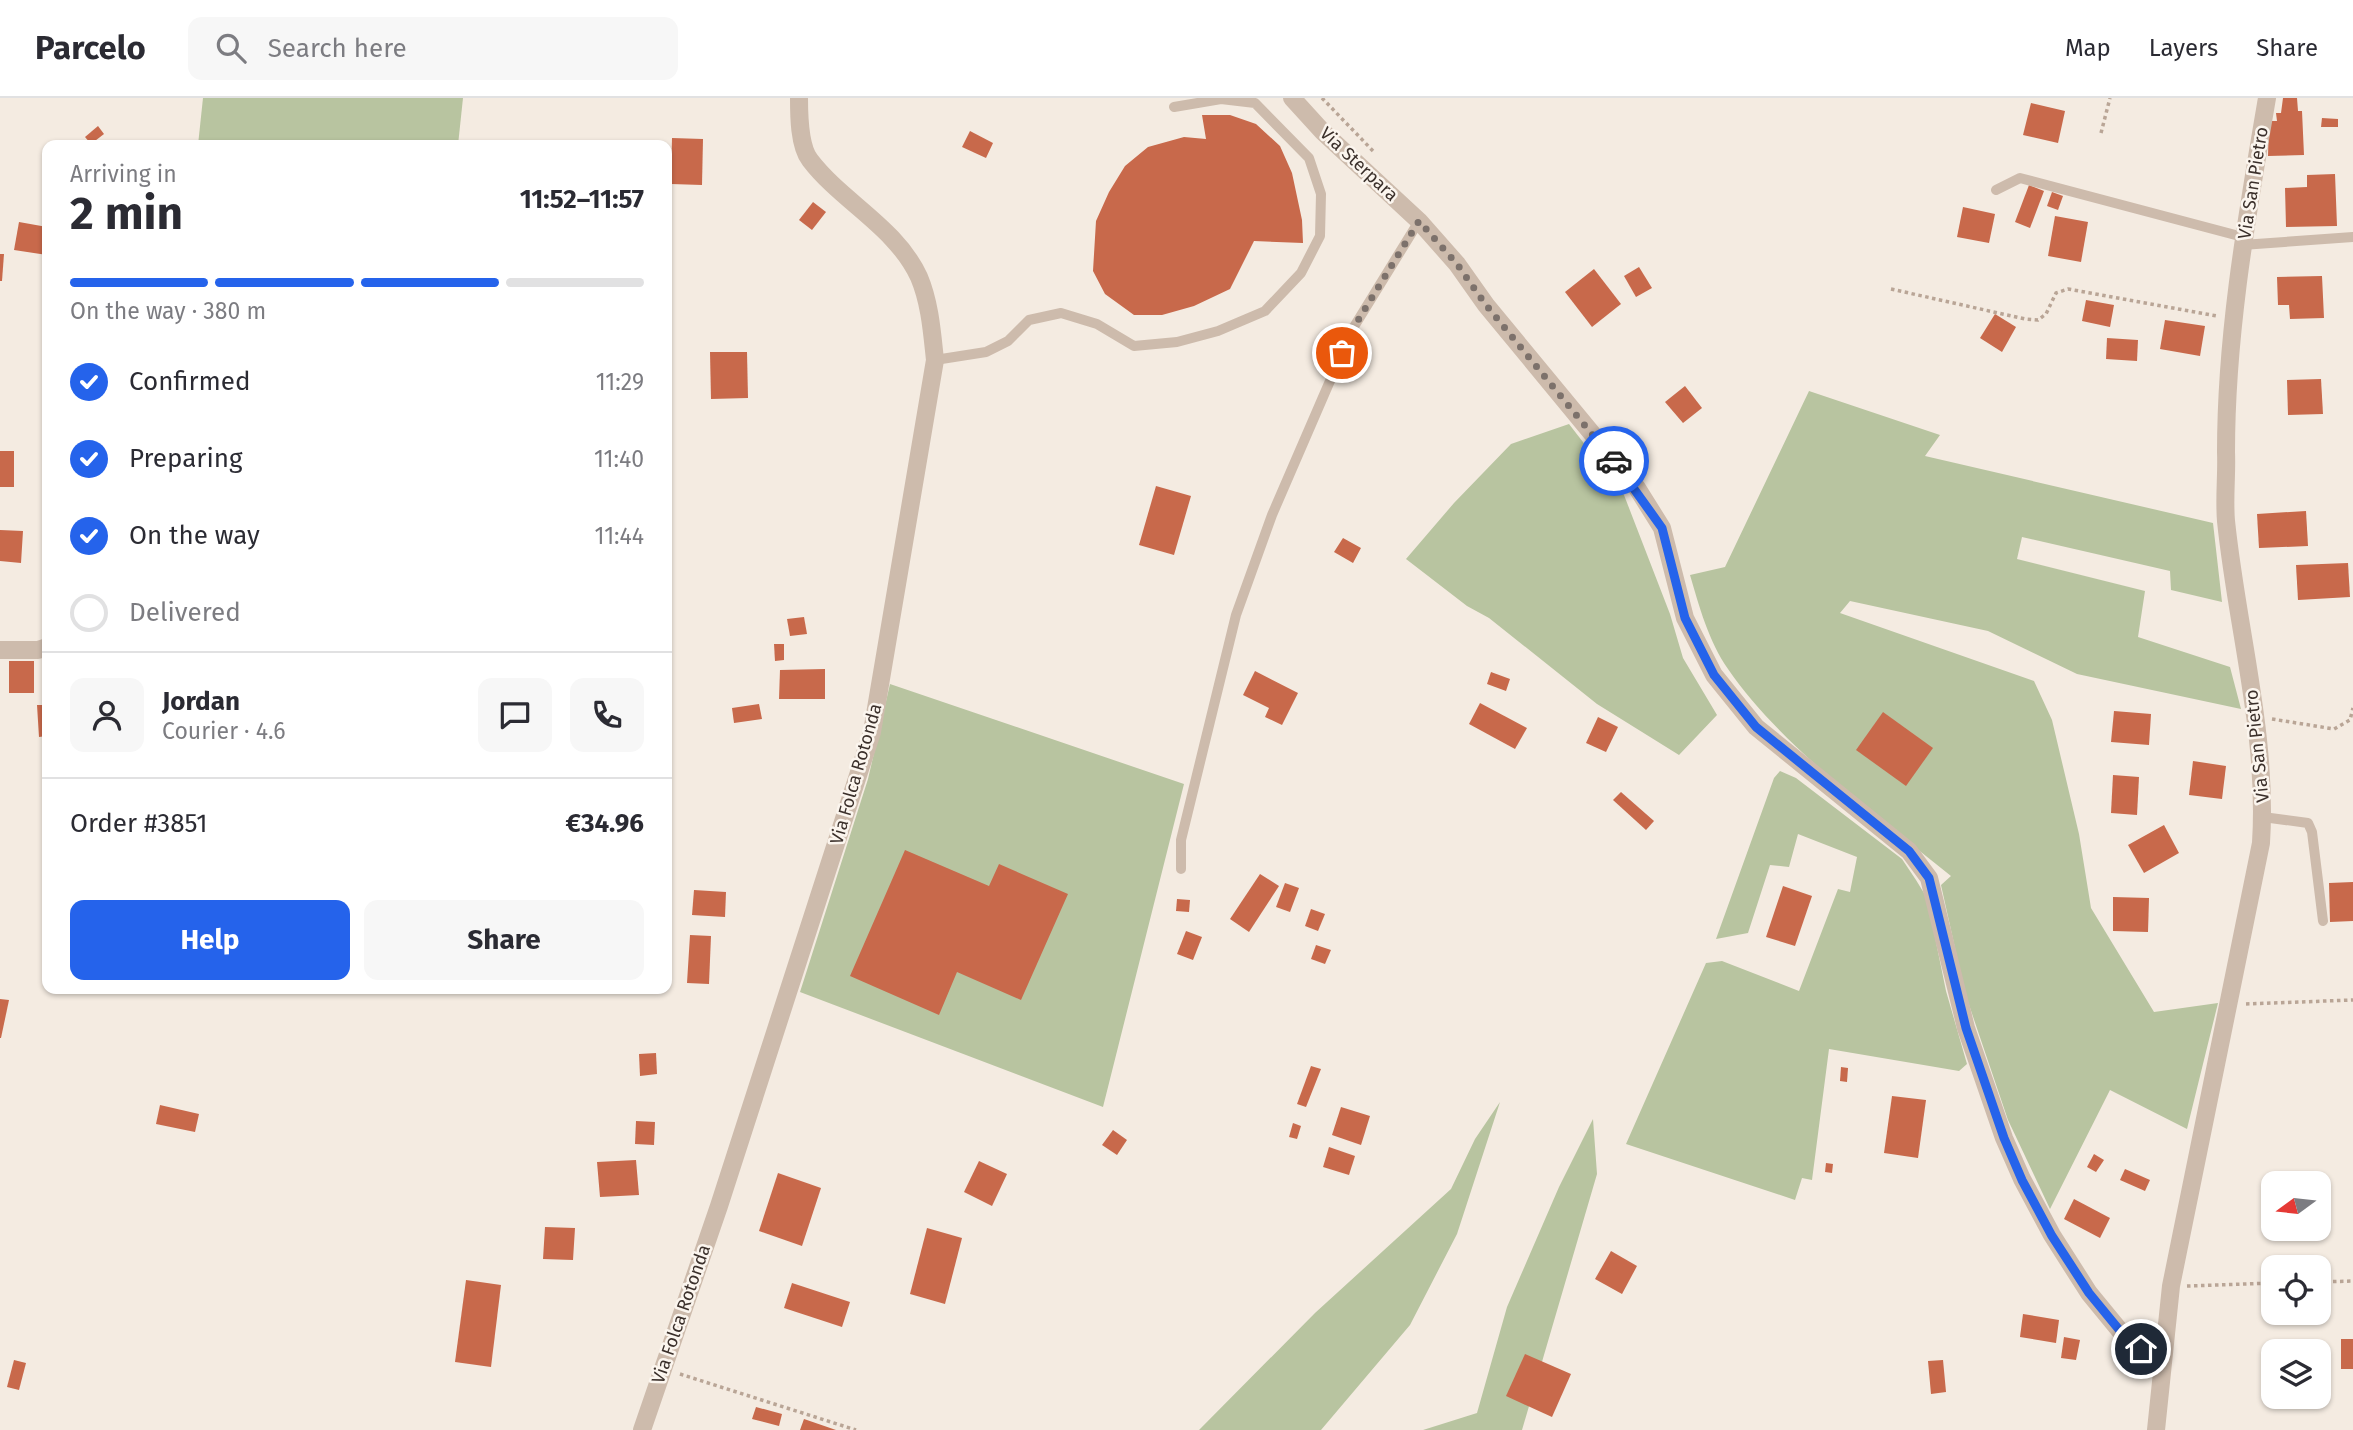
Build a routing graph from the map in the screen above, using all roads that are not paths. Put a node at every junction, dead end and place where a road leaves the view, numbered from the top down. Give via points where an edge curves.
1 (799, 98) edge
2 (1292, 98) edge
3 (2267, 98) edge
4 (1174, 107) dead end
5 (1996, 190) dead end
6 (1419, 221) junction
7 (2353, 237) edge
8 (2243, 241) junction
9 (935, 360) junction
10 (42, 649) edge
11 (0, 650) edge
12 (2263, 817) junction
13 (1181, 869) dead end
14 (2323, 921) dead end
15 (2160, 1366) junction
16 (642, 1430) edge
17 (2156, 1430) edge

1 - 9 street, Via Folca Rotonda via 808,159 888,233 918,275 930,311
2 - 6 street, Via Sterpara
3 - 8 street, Via San Pietro
4 - 9 lane via 1221,99 1255,103 1309,159 1321,194 1320,236 1301,273 1265,311 1177,342 1134,346 1097,324 1061,313 1029,320 1009,341 986,352
5 - 8 lane via 2020,178
6 - 13 lane via 1352,330 1267,528 1236,615 1181,839
6 - 15 street, Via Sterpara via 1637,488 1662,528 1685,618 1714,675 1756,727 1909,851 1929,878 1966,1028 2022,1180 2089,1293 2121,1332
7 - 8 lane
8 - 12 street, Via San Pietro via 2226,396 2225,519 2261,755
9 - 16 street, Via Folca Rotonda via 872,732
10 - 11 street
12 - 14 lane via 2308,823
12 - 15 street, Via San Pietro via 2171,1286
15 - 17 street, Via San Pietro

